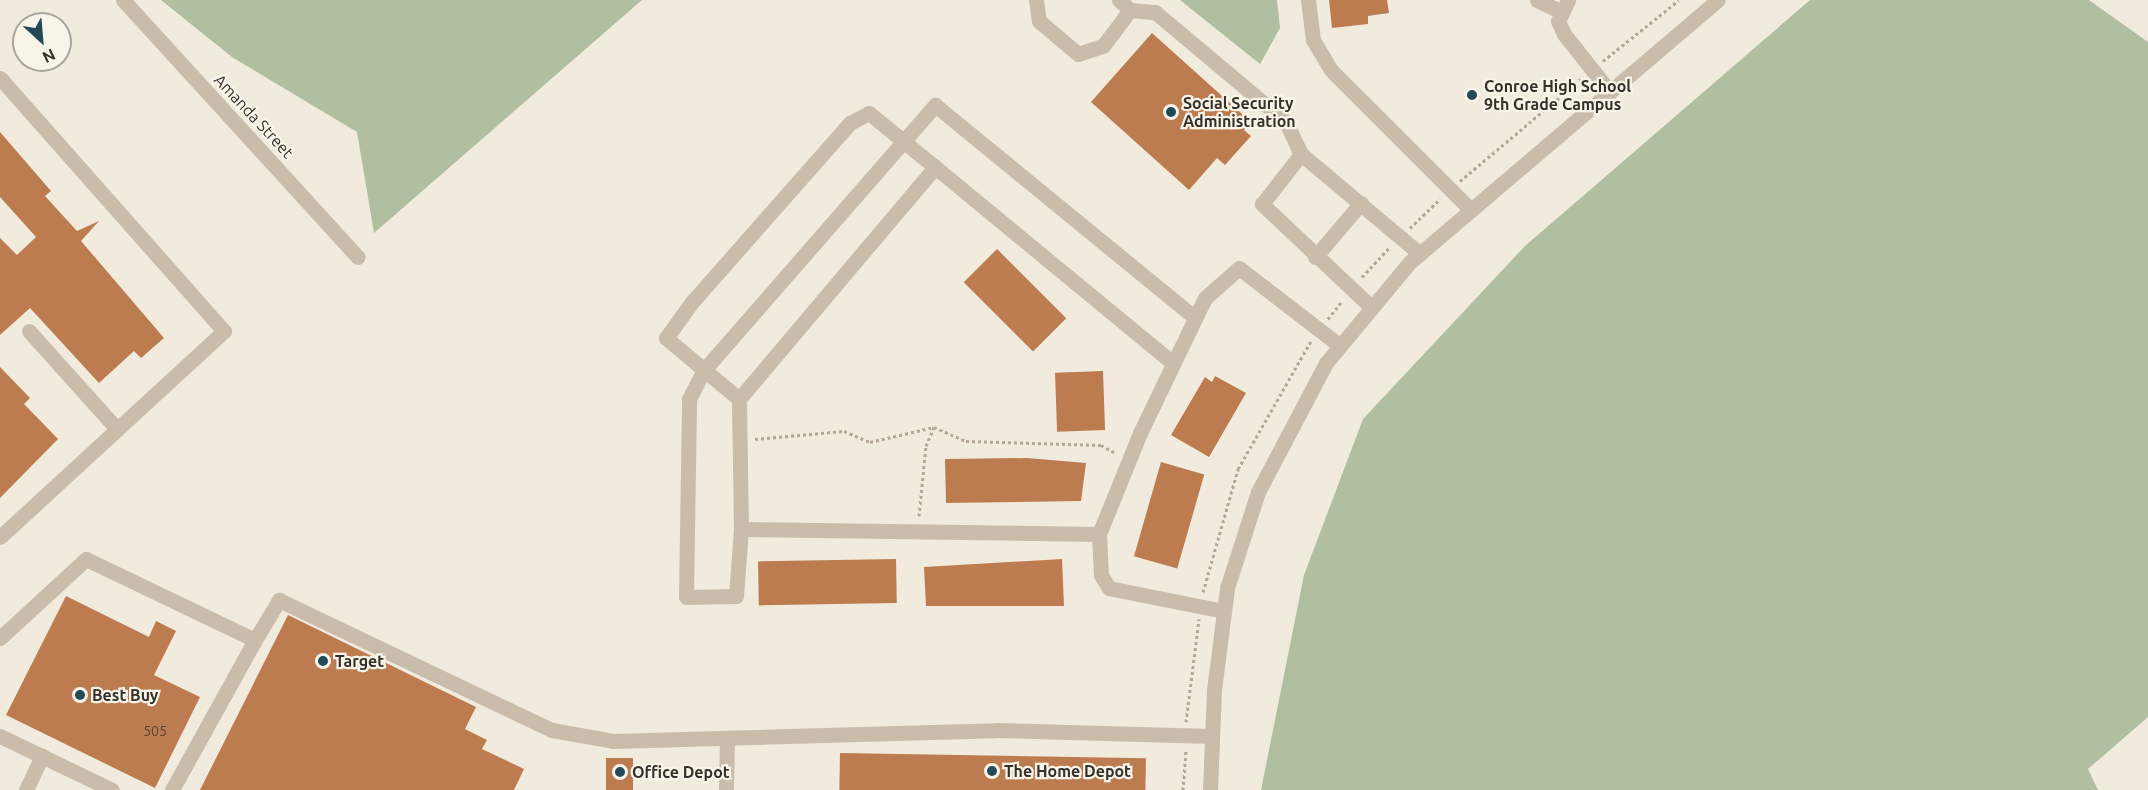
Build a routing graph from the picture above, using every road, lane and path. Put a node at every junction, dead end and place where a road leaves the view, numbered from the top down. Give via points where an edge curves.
1 (123, 0) edge
2 (1036, 0) edge
3 (1308, 0) edge
4 (1537, 0) edge
5 (1679, 0) edge
6 (1718, 0) edge
7 (1125, 5) edge
8 (1565, 6) edge
9 (1592, 70) junction
10 (0, 78) edge
11 (1610, 92) junction
12 (904, 140) junction
13 (1300, 154) junction
14 (936, 167) junction
15 (1450, 189) junction
16 (1361, 203) junction
17 (1470, 209) junction
18 (1400, 236) junction
19 (1420, 254) junction
20 (358, 256) dead end
21 (1315, 257) junction
22 (1350, 289) junction
23 (1370, 306) junction
24 (1195, 318) junction
25 (1320, 329) junction
26 (29, 331) dead end
27 (1339, 345) junction
28 (1173, 363) junction
29 (704, 370) junction
30 (739, 399) junction
31 (934, 427) junction
32 (117, 429) junction
33 (739, 441) junction
34 (1129, 460) junction
35 (741, 529) junction
36 (917, 531) junction
37 (1099, 534) junction
38 (0, 537) edge
39 (1200, 605) junction
40 (1224, 610) junction
41 (0, 638) edge
42 (255, 640) junction
43 (1186, 736) junction
44 (1211, 736) junction
45 (727, 740) junction
46 (3, 743) edge
47 (42, 756) junction
48 (82, 776) junction
49 (26, 790) edge
50 (75, 790) edge
51 (112, 790) edge
52 (172, 790) edge
53 (726, 790) edge
54 (1184, 790) edge
55 (1210, 790) edge

1 - 20 street, Amanda Street
2 - 7 street via 1039,21 1078,54 1102,46
3 - 15 street via 1313,40 1322,58
4 - 8 street
5 - 9 path
6 - 11 street
7 - 13 street via 1155,12 1286,122
8 - 9 street via 1558,21
9 - 11 street
9 - 15 path
10 - 32 street via 224,330
11 - 17 street
12 - 14 street
12 - 24 street via 935,105
12 - 29 street
12 - 29 street via 869,113 850,123 692,302 666,338
13 - 16 street
13 - 21 street via 1262,204
14 - 28 street
14 - 30 street
15 - 17 street
15 - 18 path
16 - 18 street
16 - 21 street
17 - 19 street
18 - 19 street
18 - 22 path
19 - 23 street
21 - 22 street
22 - 23 street
22 - 25 path
23 - 27 street
24 - 25 street via 1205,298 1239,268
24 - 28 street
25 - 27 street
25 - 39 path via 1238,469 1212,545
26 - 32 street
27 - 40 street via 1299,408 1258,492
28 - 34 street
29 - 30 street
29 - 35 street via 689,399 686,597 736,596
30 - 33 street
31 - 33 path via 870,442 844,431
31 - 34 path via 966,441 1101,445
31 - 36 path via 926,446
32 - 38 street
33 - 35 street
34 - 37 street
35 - 36 street
36 - 37 street
37 - 39 street via 1101,576 1109,588
39 - 40 street
39 - 43 path
40 - 44 street
41 - 42 street via 86,559
42 - 45 street via 279,600 552,730 613,741
42 - 52 street
43 - 44 street
43 - 45 street via 996,730
43 - 54 path
44 - 55 street
45 - 53 street
46 - 47 street
47 - 48 street
47 - 49 street
48 - 50 street
48 - 51 street

